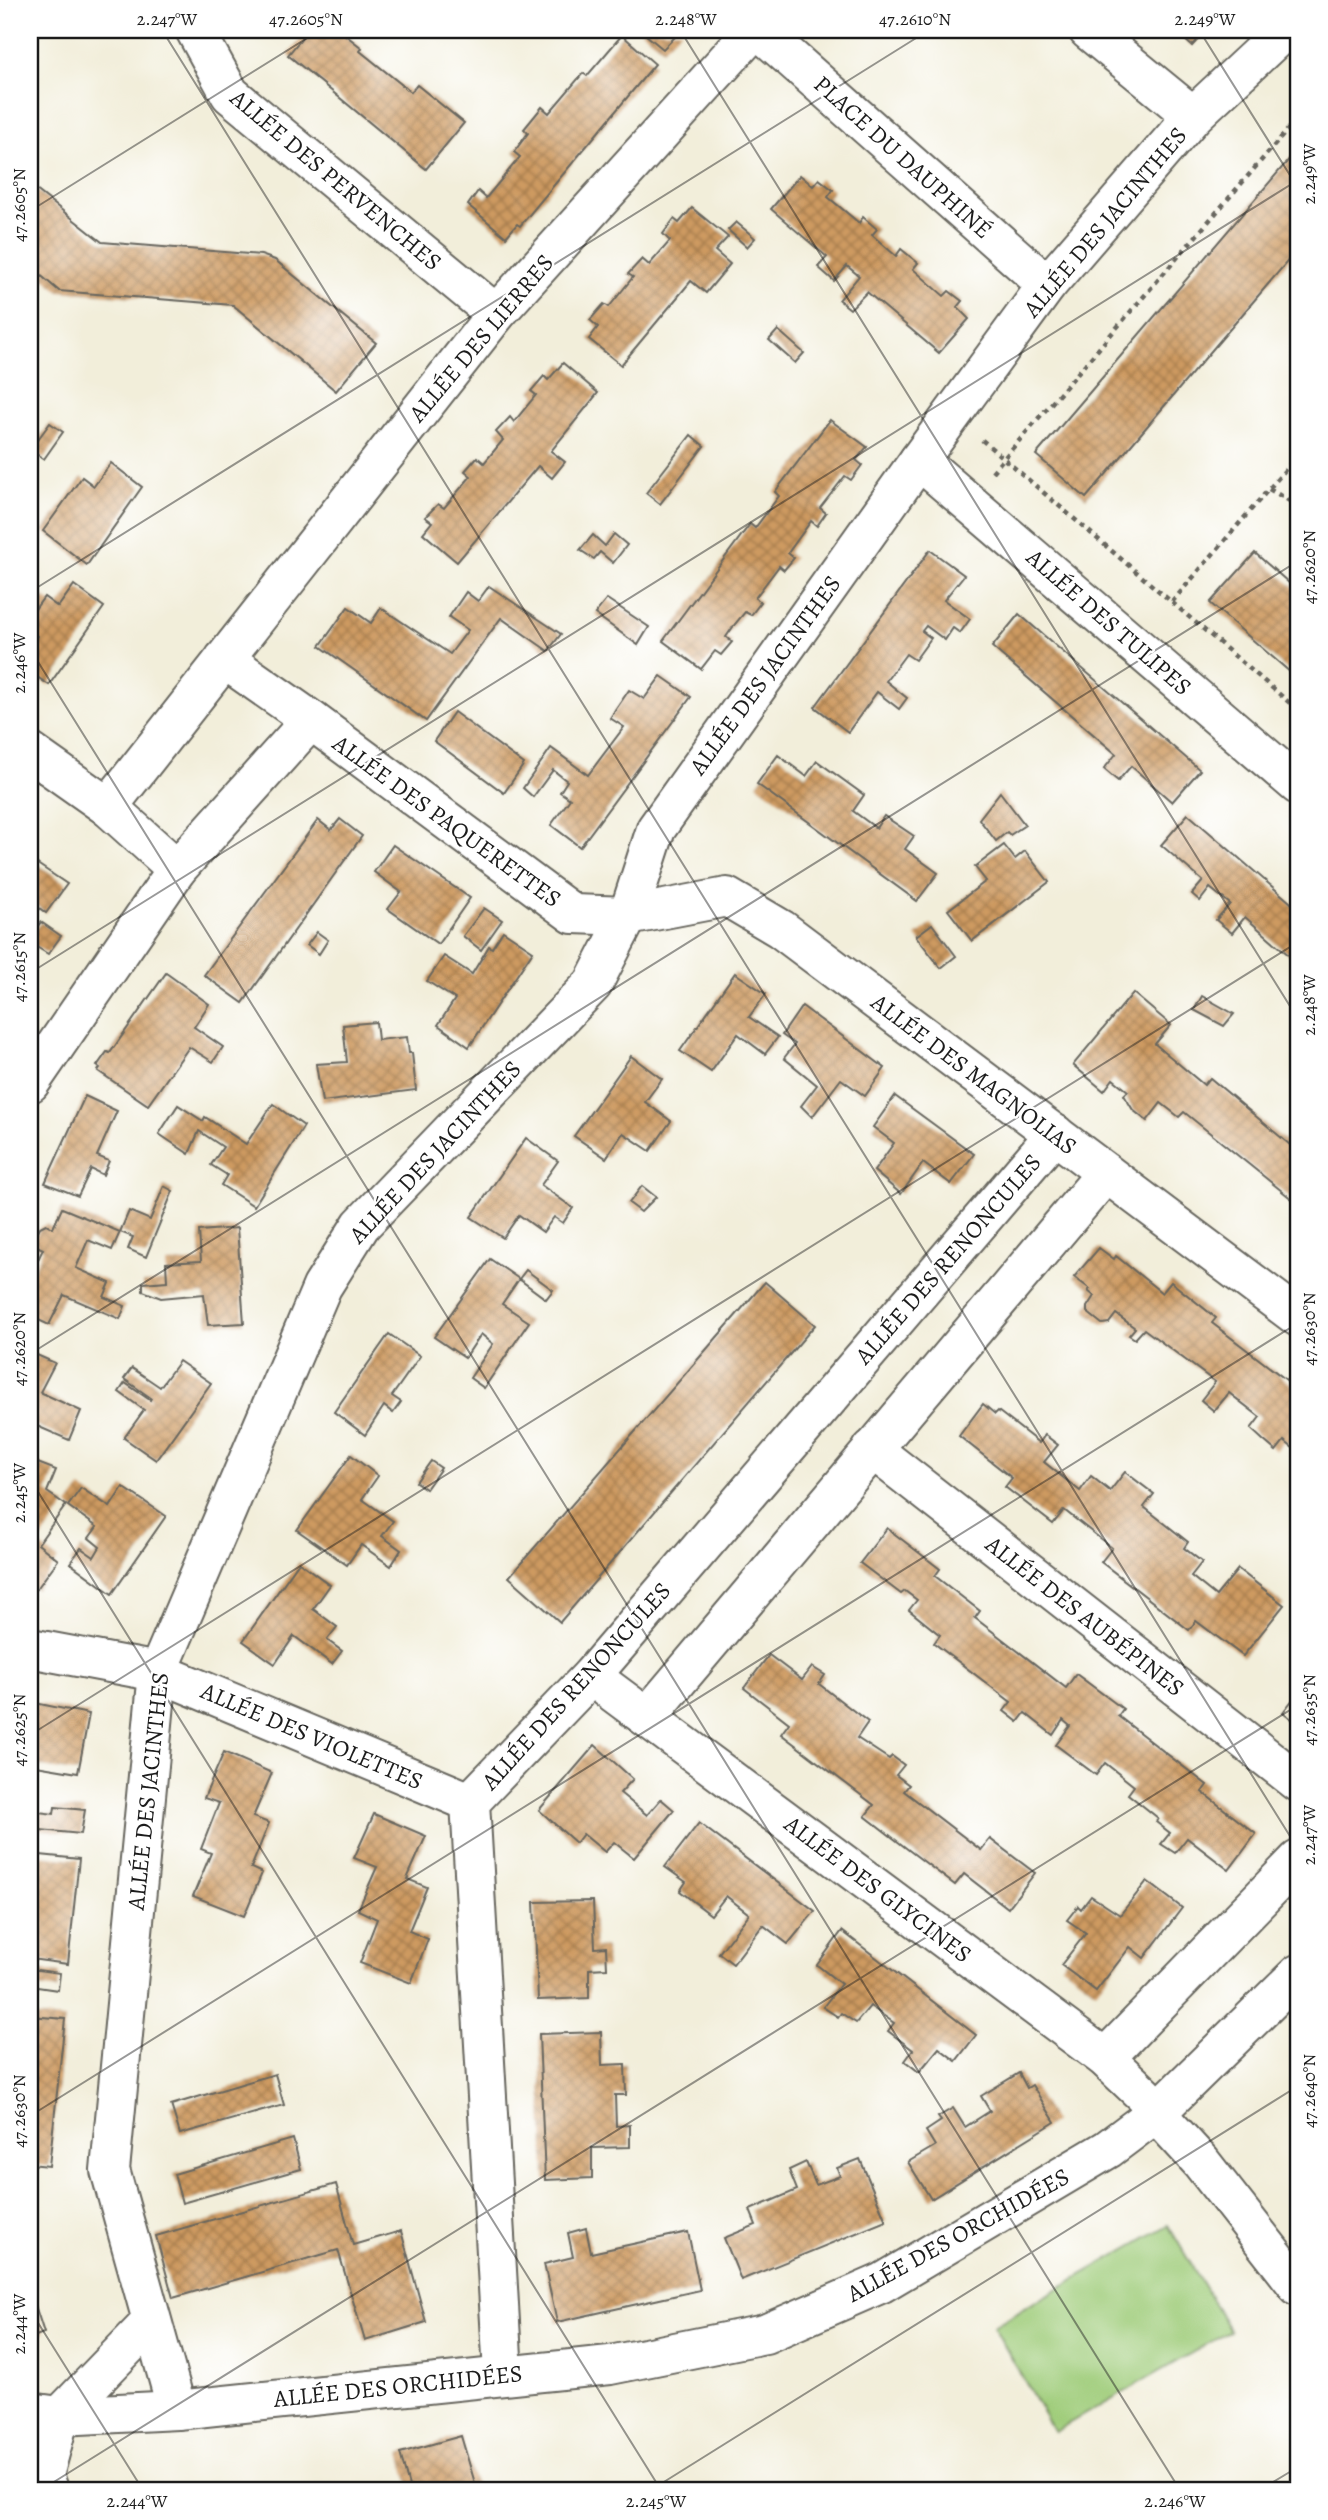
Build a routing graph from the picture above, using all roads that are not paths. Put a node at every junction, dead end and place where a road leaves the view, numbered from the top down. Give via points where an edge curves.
1 (195, 30) edge
2 (756, 30) edge
3 (1088, 30) edge
4 (1285, 30) edge
5 (1193, 116) junction
6 (1048, 285) junction
7 (496, 314) junction
8 (919, 460) junction
9 (224, 659) junction
10 (311, 720) junction
11 (30, 752) edge
12 (1298, 785) edge
13 (108, 807) junction
14 (177, 869) junction
15 (628, 916) junction
16 (30, 1083) edge
17 (1055, 1134) junction
18 (1105, 1172) junction
19 (1298, 1317) edge
20 (872, 1449) junction
21 (30, 1648) edge
22 (158, 1672) junction
23 (591, 1676) junction
24 (647, 1717) junction
25 (1298, 1782) edge
26 (470, 1801) junction
27 (1298, 1860) edge
28 (1298, 1974) edge
29 (1105, 2058) junction
30 (1156, 2113) junction
31 (1298, 2286) edge
32 (151, 2322) junction
33 (503, 2374) junction
34 (177, 2410) junction
35 (45, 2414) edge
36 (49, 2490) edge

1 - 7 street, ALLÉE DES PERVENCHES via 230,94
2 - 6 street, PLACE DU DAUPHINÉ
2 - 7 street, ALLÉE DES LIERRES
3 - 5 street
4 - 5 street, ALLÉE DES JACINTHES
5 - 6 street, ALLÉE DES JACINTHES
6 - 8 street, ALLÉE DES JACINTHES
7 - 9 street, ALLÉE DES LIERRES
8 - 12 street, ALLÉE DES TULIPES
8 - 15 street, ALLÉE DES JACINTHES via 656,829
9 - 10 street, ALLÉE DES PAQUERETTES
9 - 13 street, ALLÉE DES LIERRES
10 - 14 street
10 - 15 street, ALLÉE DES PAQUERETTES via 573,914
11 - 13 street
13 - 14 street
14 - 16 street
15 - 17 street, ALLÉE DES MAGNOLIAS via 727,897 781,929
15 - 22 street, ALLÉE DES JACINTHES via 593,984 360,1225 322,1287
17 - 18 street, ALLÉE DES MAGNOLIAS
17 - 23 street, ALLÉE DES RENONCULES
18 - 19 street, ALLÉE DES MAGNOLIAS
18 - 20 street
20 - 24 street
20 - 25 street, ALLÉE DES AUBÉPINES
21 - 22 street, ALLÉE DES VIOLETTES
22 - 26 street, ALLÉE DES VIOLETTES
22 - 32 street, ALLÉE DES JACINTHES via 110,2171
23 - 24 street, ALLÉE DES GLYCINES
23 - 26 street, ALLÉE DES RENONCULES
24 - 29 street, ALLÉE DES GLYCINES
26 - 33 street, ALLÉE DES RENONCULES
27 - 29 street
28 - 30 street, ALLÉE DES ORCHIDÉES
29 - 30 street, ALLÉE DES GLYCINES
30 - 31 street, ALLÉE DES GLYCINES via 1201,2162
30 - 33 street, ALLÉE DES ORCHIDÉES via 1108,2149 882,2283 765,2334 610,2365
32 - 34 street, ALLÉE DES JACINTHES
32 - 35 street
33 - 34 street, ALLÉE DES ORCHIDÉES
34 - 35 street, ALLÉE DES ORCHIDÉES
35 - 36 street via 44,2475

